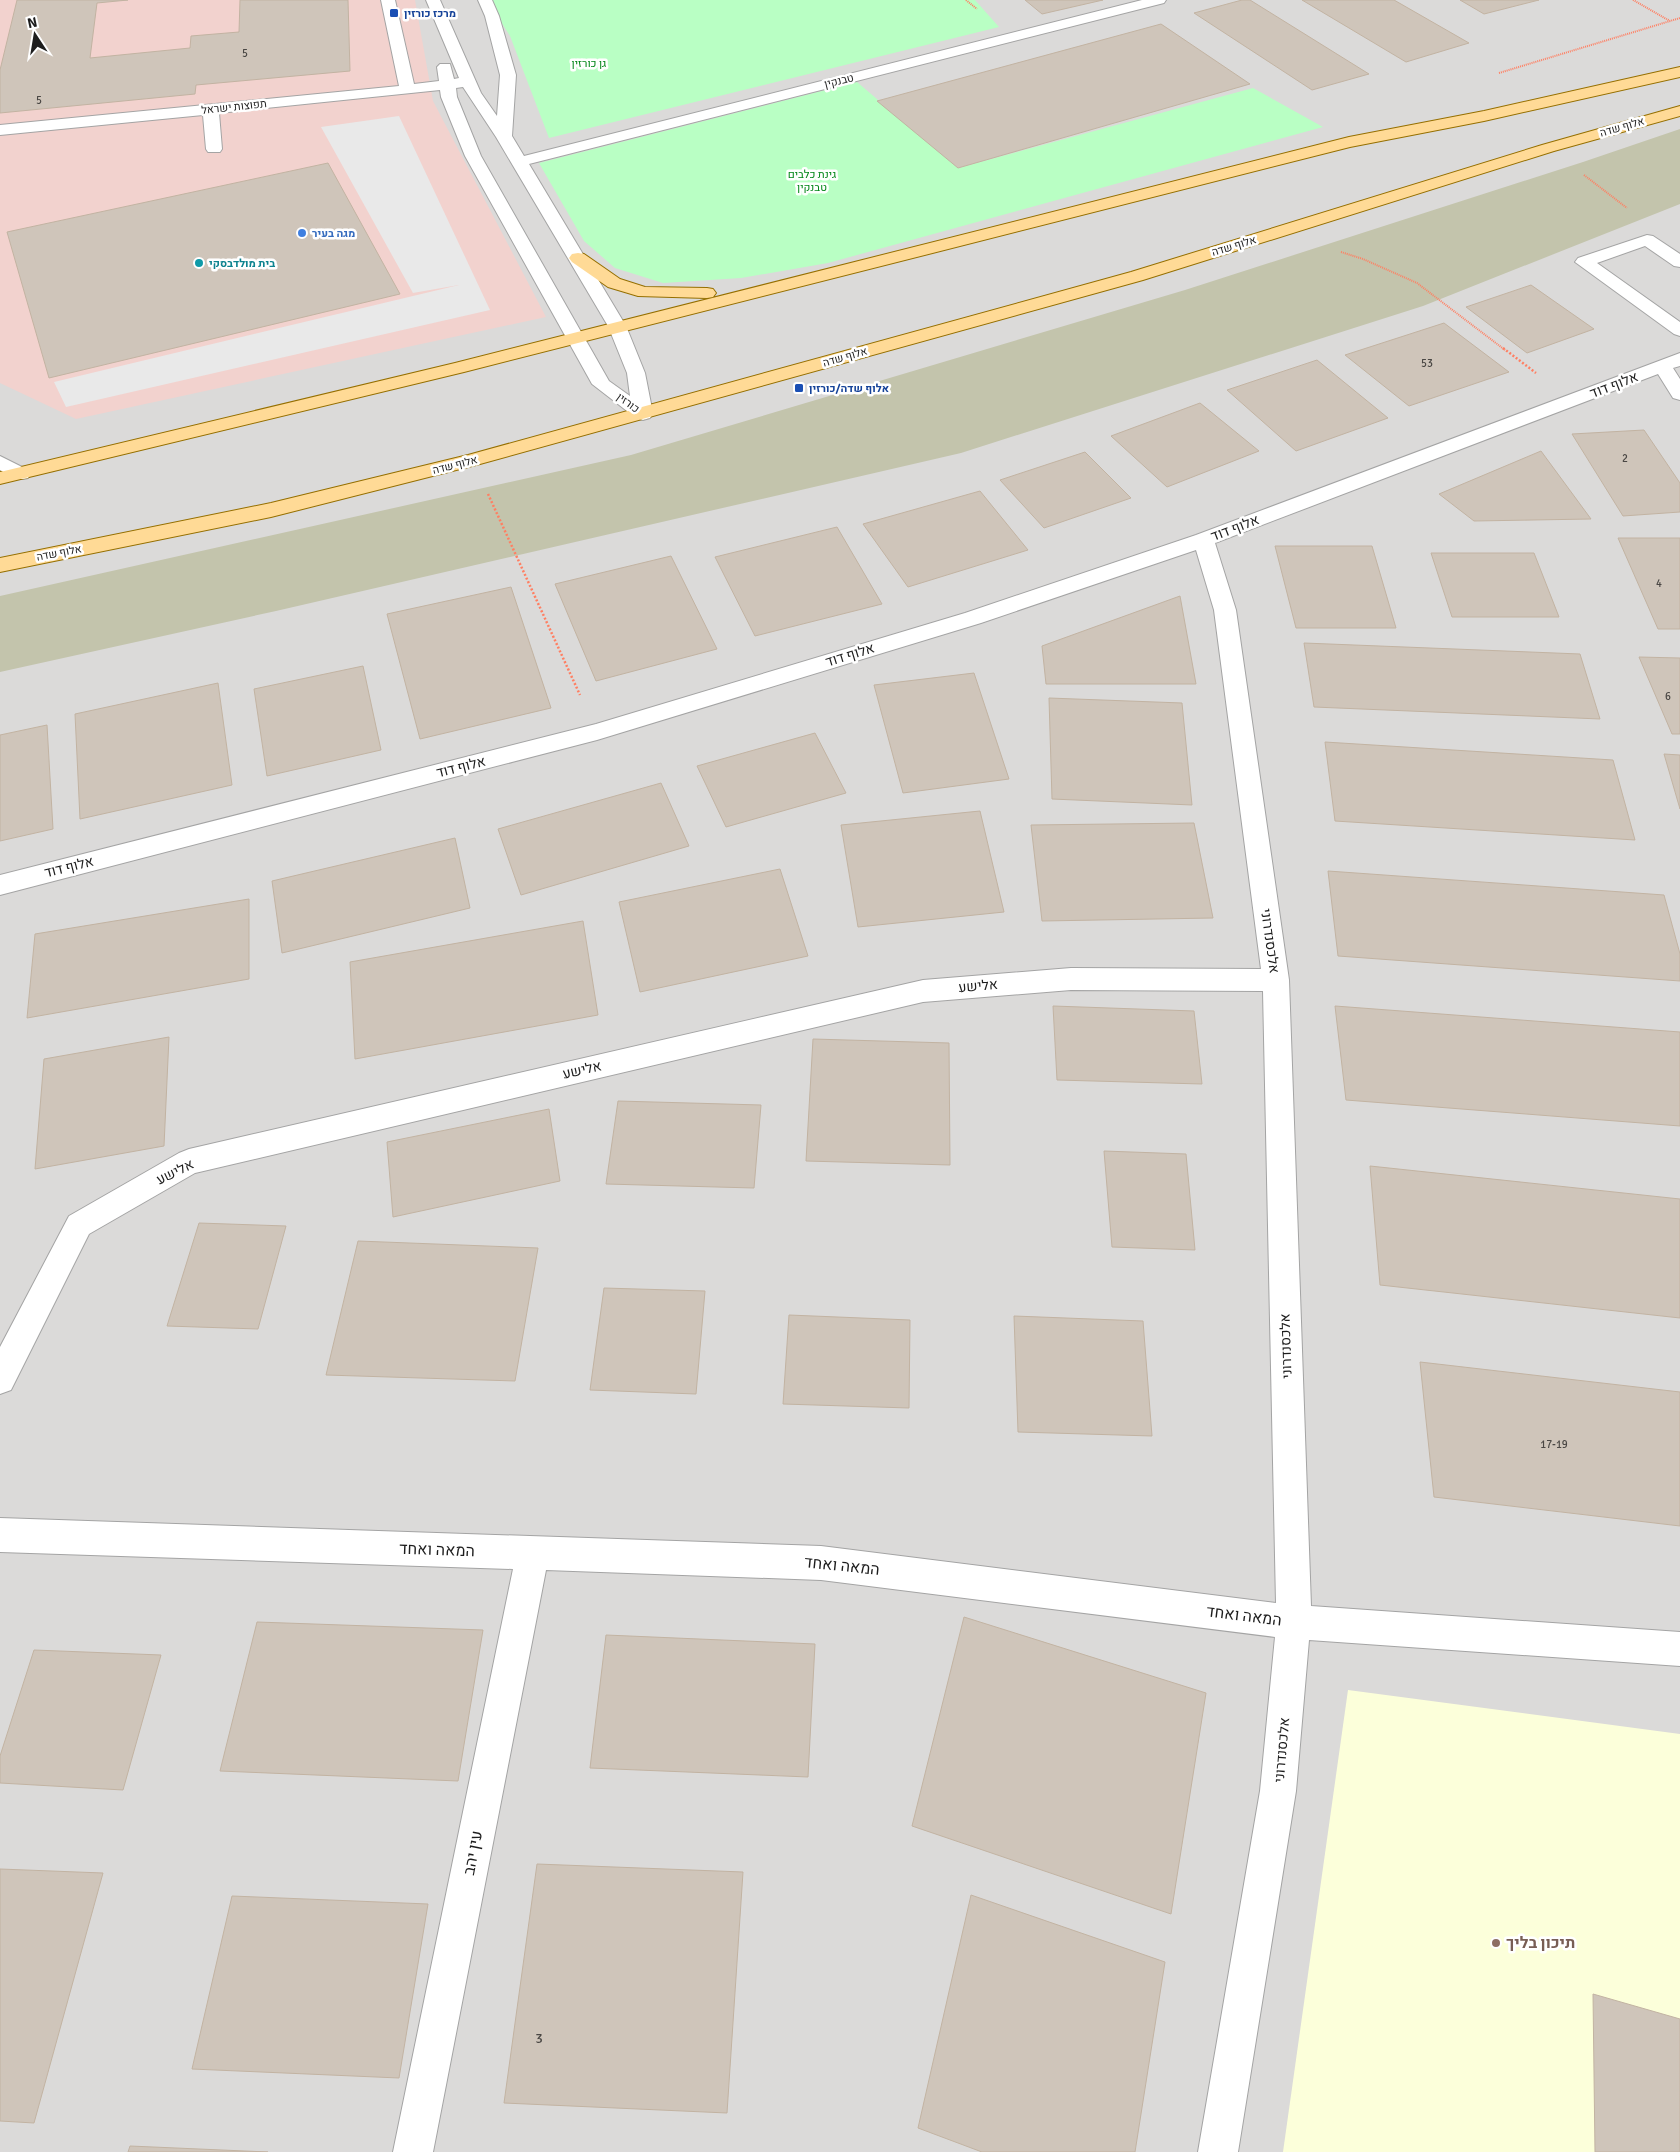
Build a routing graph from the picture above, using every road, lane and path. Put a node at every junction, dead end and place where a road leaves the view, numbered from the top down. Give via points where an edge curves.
1 (388, 0) edge
2 (434, 0) edge
3 (485, 0) edge
4 (1159, 0) edge
5 (1633, 0) edge
6 (1671, 21) dead end
7 (443, 26) junction
8 (1680, 72) edge
9 (467, 82) junction
10 (446, 86) junction
11 (408, 90) junction
12 (211, 110) junction
13 (1680, 111) edge
14 (0, 130) edge
15 (504, 136) junction
16 (1548, 148) junction
17 (214, 149) dead end
18 (519, 162) junction
19 (1279, 232) junction
20 (1647, 240) junction
21 (578, 258) junction
22 (1680, 262) edge
23 (783, 287) junction
24 (617, 326) junction
25 (1680, 330) edge
26 (574, 337) junction
27 (1671, 363) edge
28 (1680, 394) edge
29 (1572, 401) junction
30 (643, 414) junction
31 (473, 460) junction
32 (0, 462) edge
33 (21, 474) junction
34 (0, 478) edge
35 (1203, 540) junction
36 (0, 565) edge
37 (597, 732) junction
38 (0, 885) edge
39 (1276, 980) junction
40 (0, 1379) edge
41 (0, 1535) edge
42 (533, 1554) junction
43 (1294, 1622) junction
44 (1680, 1648) edge
45 (413, 2152) edge
46 (1218, 2152) edge

1 - 11 street
2 - 7 street, כורזין
3 - 15 street via 508,75
4 - 18 street, טבנקין
5 - 6 path
7 - 9 street, כורזין
7 - 10 street, כורזין
8 - 23 main road via 1484,116 1348,142
9 - 10 street, תפוצות ישראל
9 - 15 street, כורזין
10 - 11 street, תפוצות ישראל
10 - 26 street, כורזין via 473,156
11 - 12 street, תפוצות ישראל
12 - 14 street, תפוצות ישראל
12 - 17 street
13 - 16 main road, אלוף שדה
15 - 18 street, כורזין
16 - 19 main road, אלוף שדה
16 - 20 path via 1648,223
18 - 21 street, כורזין
19 - 29 path via 1363,259 1417,283
19 - 30 main road, אלוף שדה via 1137,276
20 - 22 street
20 - 25 street via 1584,262
21 - 23 main road via 614,283 644,292 721,293
21 - 24 street, כורזין
23 - 24 main road
24 - 26 main road
24 - 30 street, כורזין via 636,373
26 - 30 street, כורזין via 602,384
26 - 33 main road
27 - 28 street
27 - 29 street, אלוף דוד
29 - 35 street, אלוף דוד
30 - 31 main road, אלוף שדה
31 - 36 main road, אלוף שדה via 271,510
31 - 37 path
32 - 33 street
33 - 34 main road
35 - 37 street, אלוף דוד via 974,618
35 - 39 street, אלכסנדרוני via 1225,610
37 - 38 street, אלוף דוד
39 - 40 street, אלישע via 1071,979 924,991 189,1162 79,1225
39 - 43 street, אלכסנדרוני
41 - 42 street, המאה ואחד
42 - 43 street, המאה ואחד via 822,1563
42 - 45 street, עין יהב
43 - 44 street, המאה ואחד
43 - 46 street, אלכסנדרוני via 1278,1791

